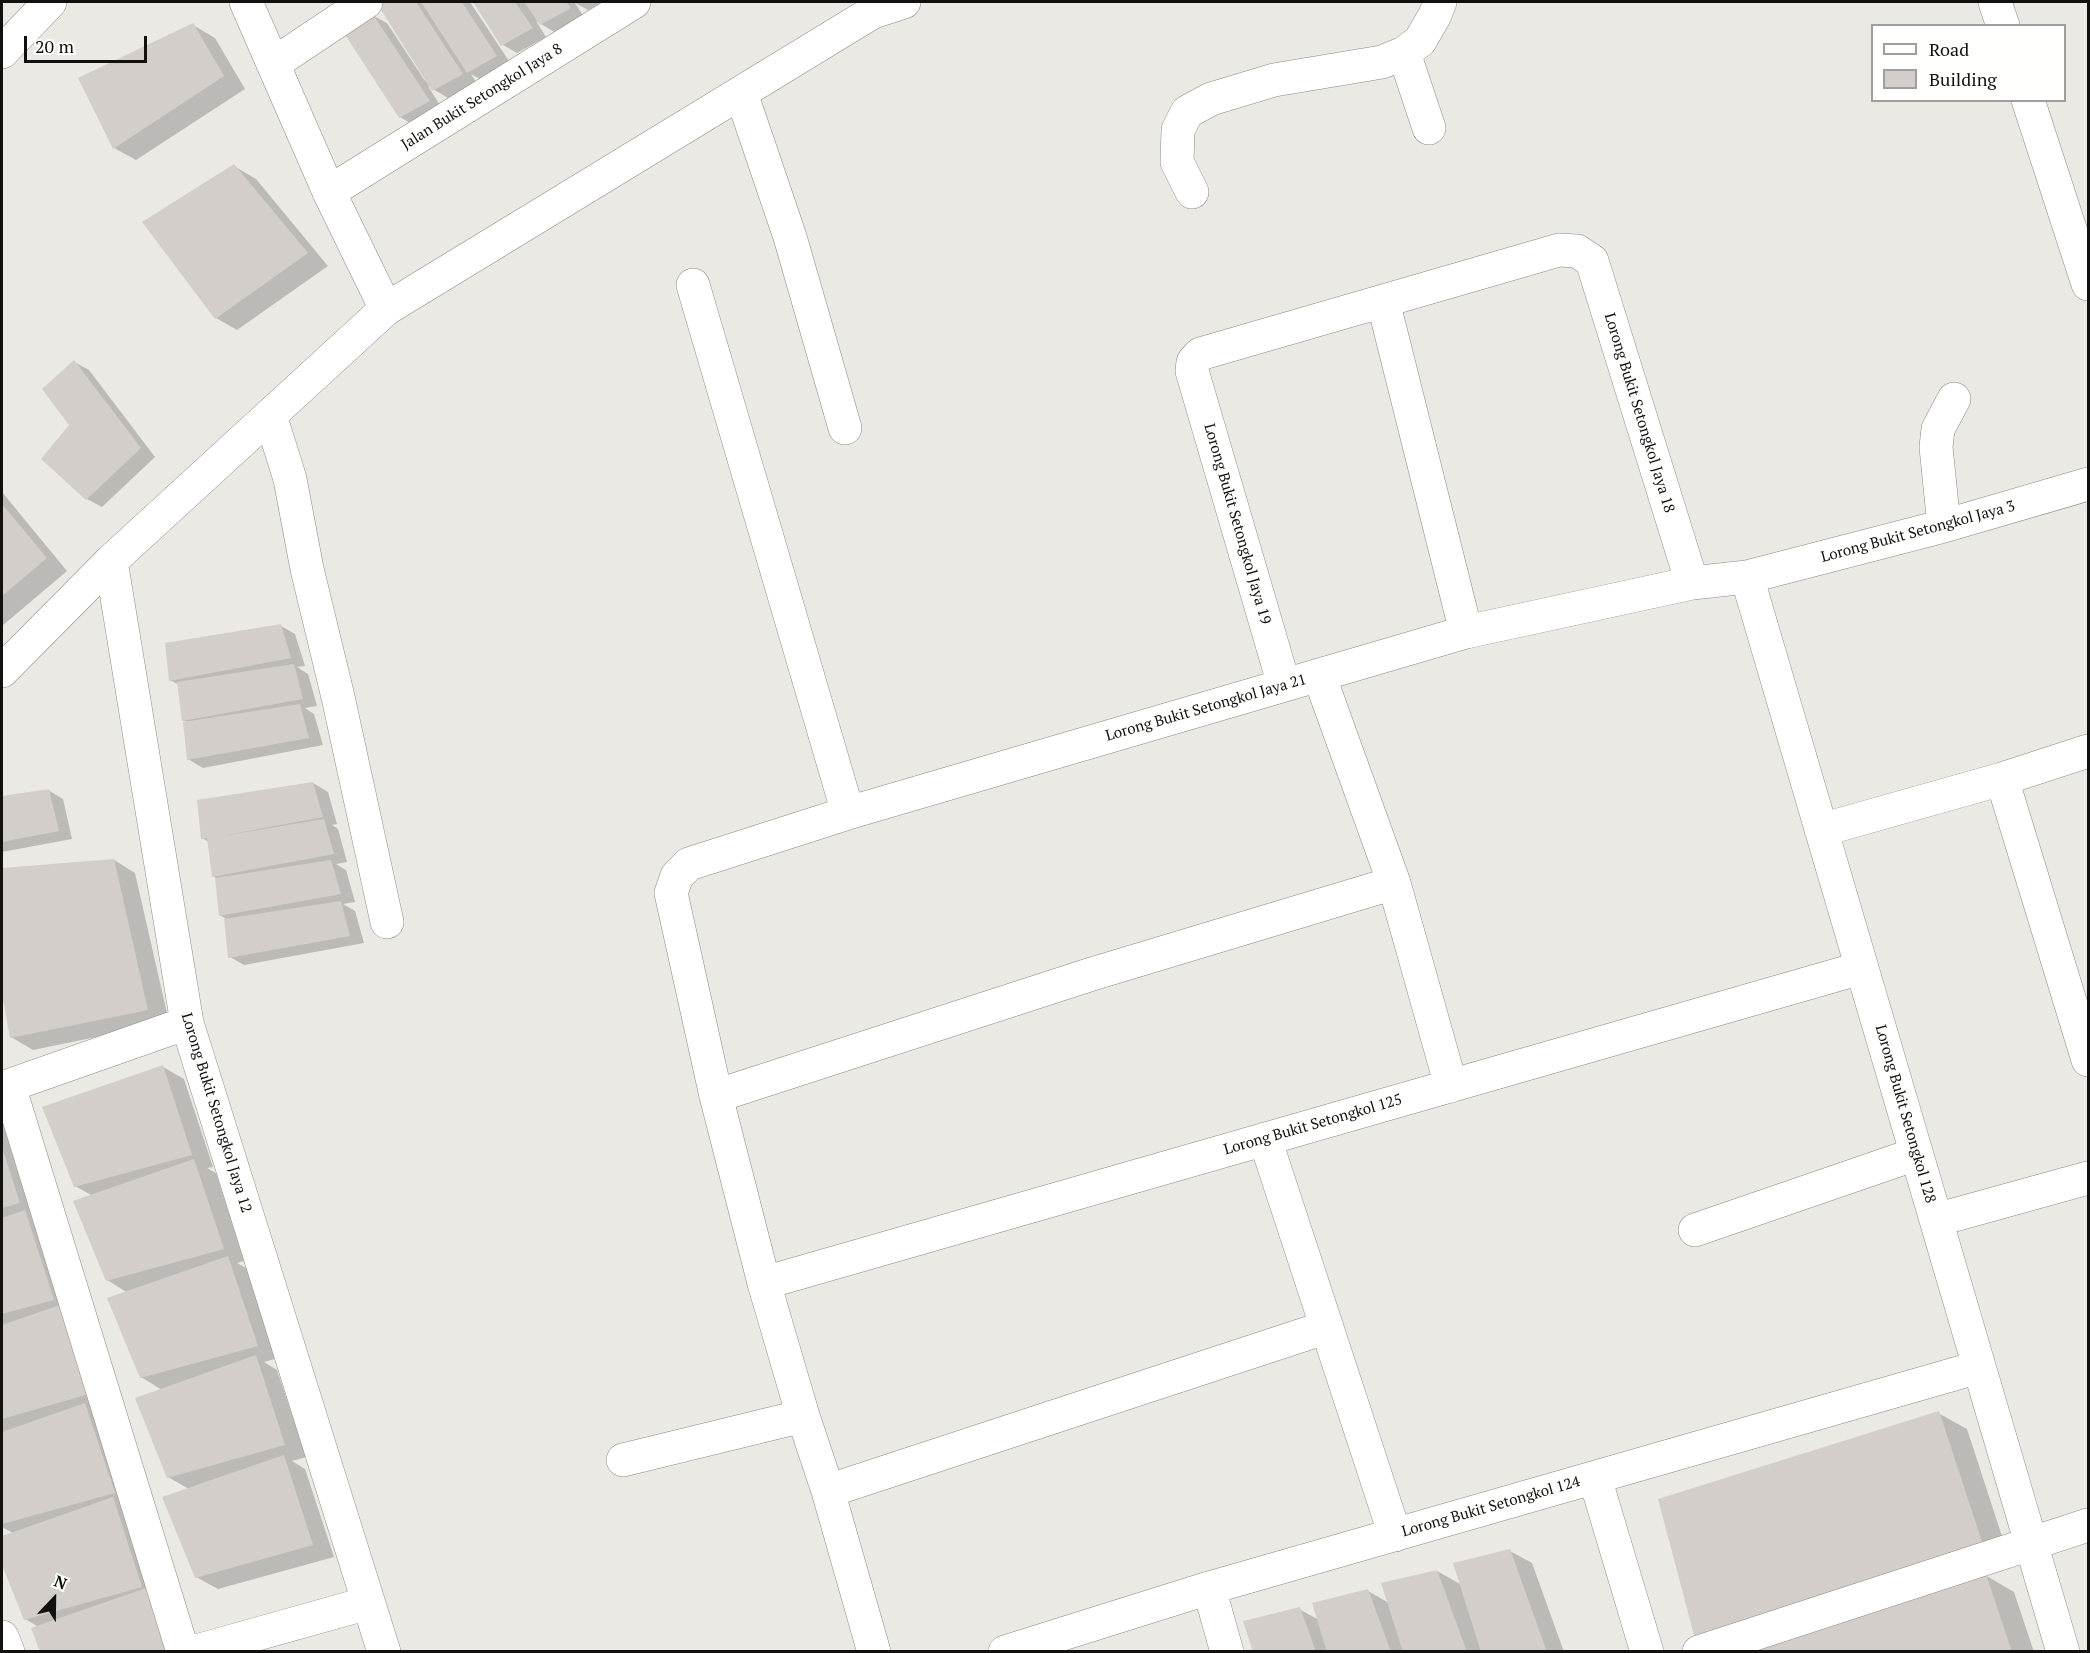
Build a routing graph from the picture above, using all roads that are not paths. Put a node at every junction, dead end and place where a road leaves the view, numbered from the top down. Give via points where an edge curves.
1 (50, 2) edge
2 (246, 2) edge
3 (366, 2) edge
4 (634, 2) edge
5 (904, 2) edge
6 (1440, 2) edge
7 (1995, 2) edge
8 (2001, 24) edge
9 (2, 52) edge
10 (1404, 53) junction
11 (273, 64) junction
12 (741, 93) junction
13 (2029, 102) edge
14 (1429, 128) dead end
15 (329, 192) junction
16 (1192, 192) dead end
17 (2088, 284) edge
18 (693, 285) dead end
19 (1383, 301) junction
20 (386, 309) junction
21 (1954, 399) dead end
22 (270, 415) junction
23 (845, 428) dead end
24 (2088, 484) edge
25 (1944, 526) junction
26 (111, 561) junction
27 (1747, 577) junction
28 (1692, 583) junction
29 (1467, 632) junction
30 (2, 671) edge
31 (1319, 675) junction
32 (1284, 685) junction
33 (2088, 751) edge
34 (2002, 778) junction
35 (848, 813) junction
36 (1821, 830) junction
37 (1394, 883) junction
38 (387, 922) dead end
39 (1862, 968) junction
40 (187, 1023) junction
41 (2088, 1060) edge
42 (1451, 1086) junction
43 (5, 1087) edge
44 (716, 1096) junction
45 (1265, 1139) junction
46 (1916, 1154) junction
47 (2088, 1178) edge
48 (1936, 1220) junction
49 (1695, 1230) dead end
50 (764, 1283) junction
51 (1327, 1328) junction
52 (1979, 1367) junction
53 (803, 1416) junction
54 (623, 1460) dead end
55 (1595, 1478) junction
56 (828, 1491) junction
57 (2088, 1525) edge
58 (1395, 1535) junction
59 (2032, 1543) junction
60 (1209, 1588) junction
61 (368, 1603) junction
62 (2, 1637) edge
63 (8, 1652) edge
64 (183, 1652) edge
65 (193, 1652) edge
66 (384, 1652) edge
67 (874, 1652) edge
68 (1005, 1652) edge
69 (1227, 1652) edge
70 (1647, 1652) edge
71 (1699, 1652) edge
72 (2063, 1652) edge

1 - 9 street
2 - 11 street
3 - 11 street
4 - 15 street, Jalan Bukit Setongkol Jaya 8
5 - 12 street via 873,12
6 - 10 street via 1420,40
7 - 8 street
10 - 14 street
10 - 16 street via 1382,62 1274,80 1211,99 1186,112 1178,130 1177,162
11 - 15 street
12 - 20 street
12 - 23 street via 790,237
13 - 17 street
15 - 20 street
18 - 35 street
19 - 28 street, Lorong Bukit Setongkol Jaya 18 via 1559,250 1577,251 1592,261
19 - 29 street
19 - 32 street, Lorong Bukit Setongkol Jaya 19 via 1200,354 1192,362
20 - 22 street
21 - 25 street via 1938,429 1936,447
22 - 26 street
22 - 38 street via 290,479
24 - 25 street, Lorong Bukit Setongkol Jaya 3
25 - 27 street, Lorong Bukit Setongkol Jaya 3
26 - 30 street
26 - 40 street, Lorong Bukit Setongkol Jaya 12
27 - 28 street, Lorong Bukit Setongkol Jaya 21
27 - 36 street, Lorong Bukit Setongkol 128
28 - 29 street, Lorong Bukit Setongkol Jaya 21
29 - 31 street, Lorong Bukit Setongkol Jaya 21
31 - 32 street, Lorong Bukit Setongkol Jaya 21
31 - 37 street
32 - 35 street, Lorong Bukit Setongkol Jaya 21
33 - 34 street
34 - 36 street
34 - 41 street
35 - 44 street, Lorong Bukit Setongkol Jaya 21 via 689,864 677,876 671,892
36 - 39 street, Lorong Bukit Setongkol 128
37 - 42 street
37 - 44 street via 1092,974
39 - 42 street, Lorong Bukit Setongkol 125
39 - 46 street, Lorong Bukit Setongkol 128
40 - 43 street
40 - 61 street, Lorong Bukit Setongkol Jaya 12
42 - 45 street, Lorong Bukit Setongkol 125
43 - 64 street
44 - 50 street
45 - 50 street, Lorong Bukit Setongkol 125
45 - 51 street
46 - 48 street, Lorong Bukit Setongkol 128
46 - 49 street
47 - 48 street
48 - 52 street, Lorong Bukit Setongkol 128
50 - 53 street
51 - 56 street
51 - 58 street
52 - 55 street, Lorong Bukit Setongkol 124
52 - 59 street, Lorong Bukit Setongkol 128
53 - 54 street
53 - 56 street
55 - 58 street, Lorong Bukit Setongkol 124
55 - 70 street
56 - 67 street
57 - 59 street
58 - 60 street, Lorong Bukit Setongkol 124
59 - 71 street
59 - 72 street, Lorong Bukit Setongkol 128
60 - 68 street, Lorong Bukit Setongkol 124
60 - 69 street
61 - 65 street
61 - 66 street, Lorong Bukit Setongkol Jaya 12
62 - 63 street

